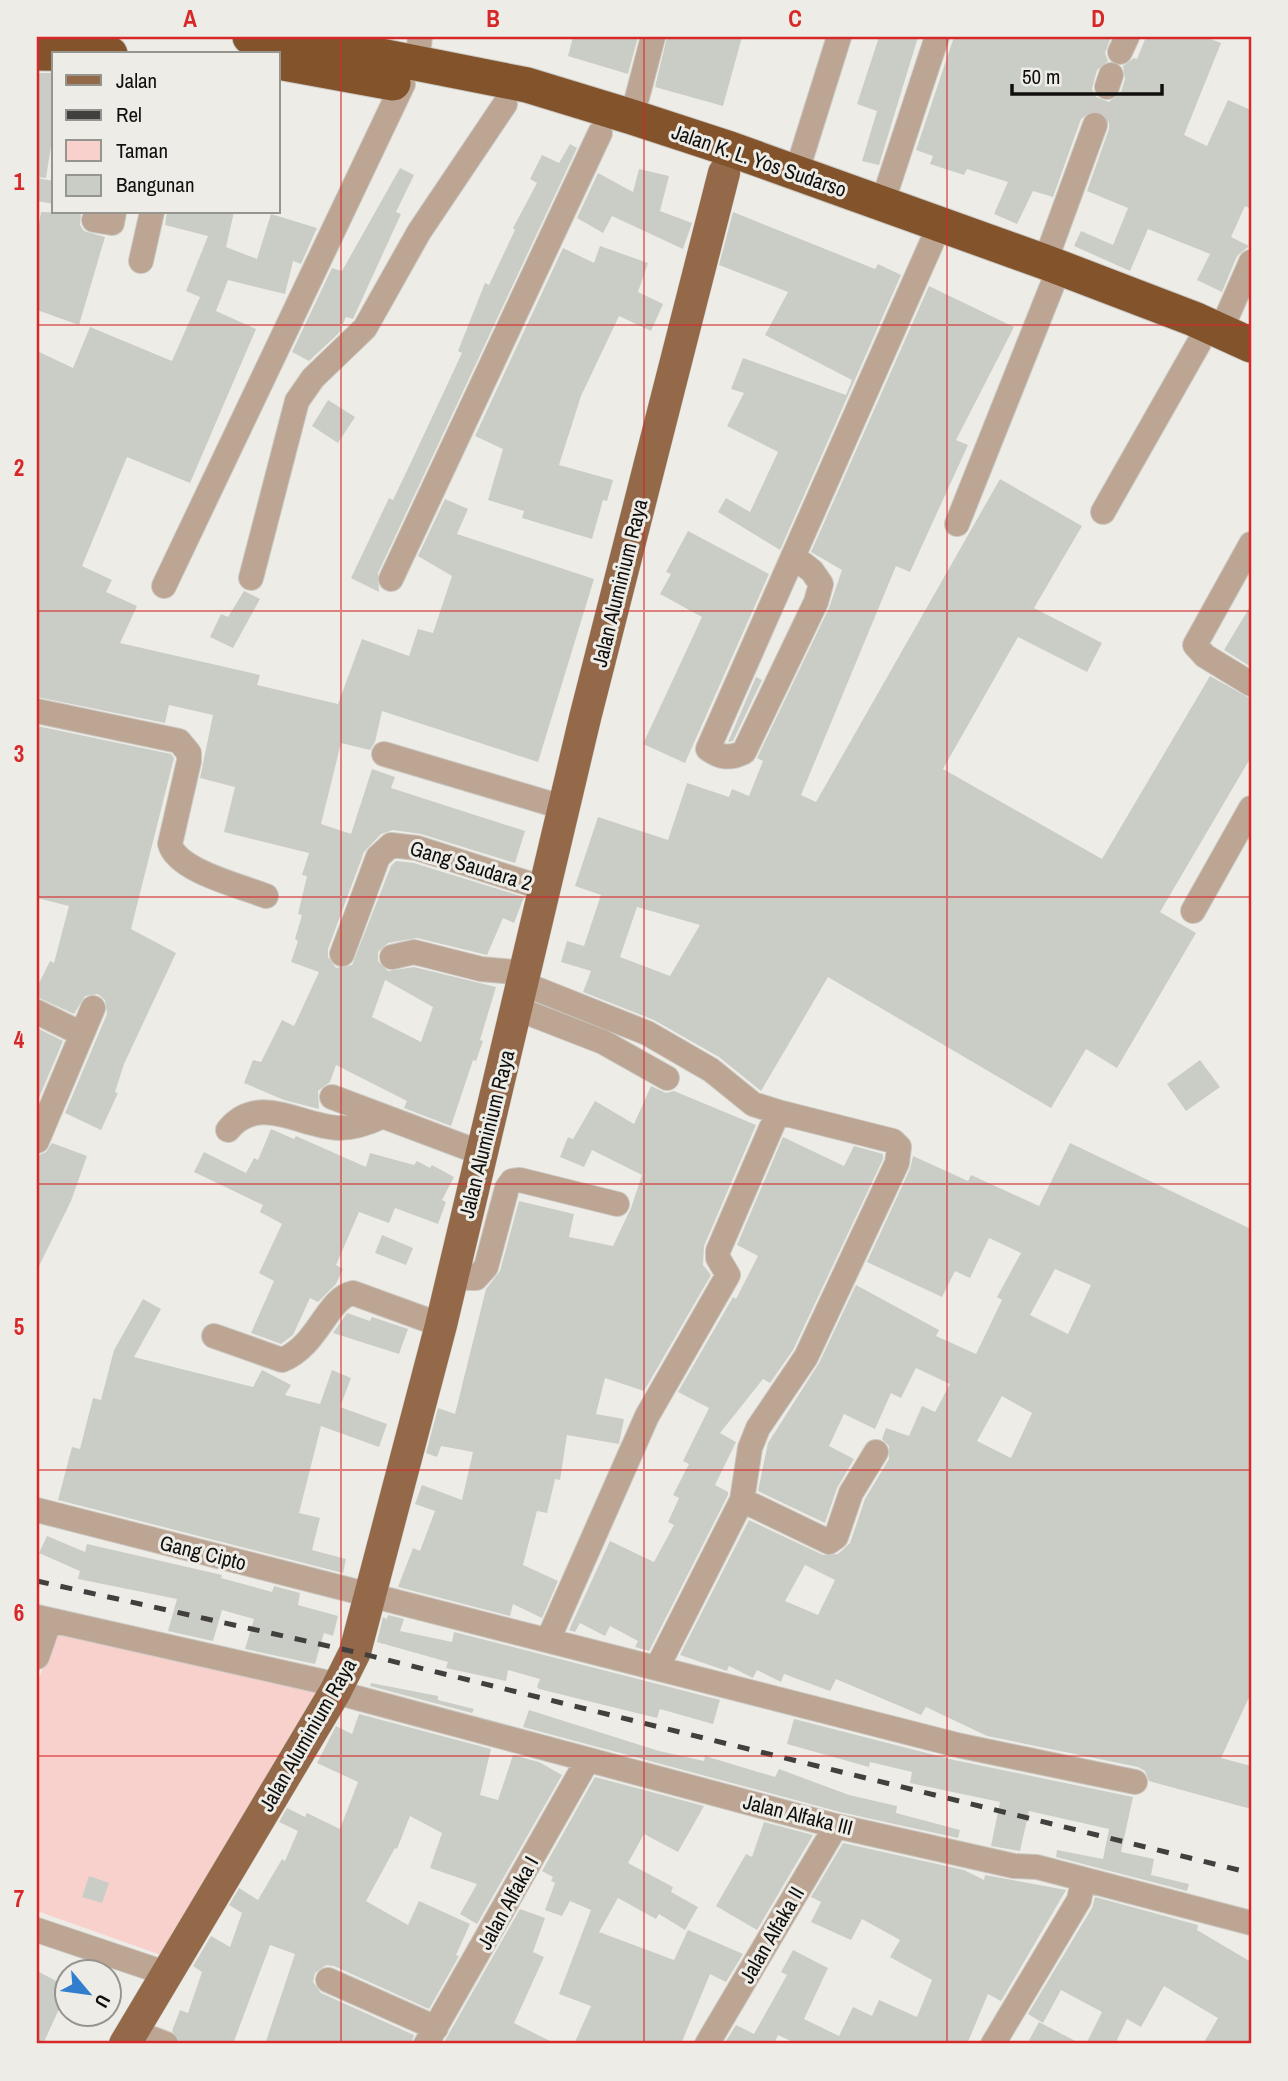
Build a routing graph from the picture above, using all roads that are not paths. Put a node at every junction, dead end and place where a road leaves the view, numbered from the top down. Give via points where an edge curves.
1 (250, 37) edge
2 (653, 37) edge
3 (839, 37) edge
4 (937, 37) edge
5 (336, 42) edge
6 (280, 62) edge
7 (413, 62) edge
8 (505, 104) junction
9 (632, 117) junction
10 (1095, 125) tunnel mouth
11 (600, 133) junction
12 (727, 161) junction
13 (796, 174) junction
14 (882, 204) junction
15 (152, 214) edge
16 (932, 242) junction
17 (141, 261) dead end
18 (1251, 262) edge
19 (1048, 274) junction
20 (1224, 339) edge
21 (1251, 369) edge
22 (1103, 512) dead end
23 (957, 524) dead end
24 (1251, 544) edge
25 (793, 556) junction
26 (251, 579) dead end
27 (391, 579) dead end
28 (164, 586) dead end
29 (1251, 684) edge
30 (37, 711) edge
31 (384, 754) dead end
32 (565, 808) junction
33 (1251, 808) edge
34 (546, 889) junction
35 (266, 895) dead end
36 (1193, 911) dead end
37 (342, 954) dead end
38 (392, 957) dead end
39 (523, 989) junction
40 (93, 1008) dead end
41 (37, 1012) edge
42 (82, 1034) junction
43 (667, 1078) dead end
44 (332, 1097) dead end
45 (778, 1112) junction
46 (381, 1117) junction
47 (228, 1130) dead end
48 (37, 1141) edge
49 (481, 1153) junction
50 (617, 1204) dead end
51 (452, 1278) junction
52 (441, 1325) junction
53 (214, 1336) dead end
54 (876, 1452) dead end
55 (742, 1500) junction
56 (37, 1510) edge
57 (369, 1596) junction
58 (44, 1618) edge
59 (548, 1640) junction
60 (37, 1657) edge
61 (657, 1668) junction
62 (337, 1688) junction
63 (587, 1760) junction
64 (1135, 1782) dead end
65 (836, 1826) junction
66 (1083, 1881) junction
67 (1251, 1923) edge
68 (37, 1930) edge
69 (168, 1974) junction
70 (328, 1980) dead end
71 (431, 2036) edge
72 (128, 2038) edge
73 (166, 2044) edge
74 (707, 2044) edge
75 (993, 2044) edge

1 - 5 highway, Jalan K. L. Yos Sudarso
2 - 9 street
3 - 13 street
4 - 14 street
5 - 7 highway, Jalan K. L. Yos Sudarso
6 - 7 highway, Jalan K. L. Yos Sudarso
7 - 8 highway, Jalan K. L. Yos Sudarso
7 - 9 highway, Jalan K. L. Yos Sudarso via 527,85
7 - 28 street
8 - 11 highway, Jalan K. L. Yos Sudarso
8 - 26 street via 419,232 365,328 313,378 297,401
9 - 12 highway, Jalan K. L. Yos Sudarso
10 - 19 street
11 - 12 highway, Jalan K. L. Yos Sudarso
11 - 27 street
12 - 13 highway, Jalan K. L. Yos Sudarso
12 - 16 highway, Jalan K. L. Yos Sudarso
12 - 32 main road, Jalan Aluminium Raya
13 - 14 highway, Jalan K. L. Yos Sudarso
14 - 19 highway, Jalan K. L. Yos Sudarso
15 - 17 street
16 - 19 highway, Jalan K. L. Yos Sudarso
16 - 25 street
18 - 20 street
19 - 20 highway, Jalan K. L. Yos Sudarso
19 - 23 street
20 - 21 highway, Jalan K. L. Yos Sudarso
20 - 22 street
24 - 29 street via 1195,645
25 - 25 street via 708,749 717,755 732,758 744,752 816,602 821,583
30 - 35 street via 179,740 189,761 172,852 183,864
31 - 32 street
32 - 34 main road, Jalan Aluminium Raya
33 - 36 street
34 - 37 street, Gang Saudara 2 via 417,848 391,845 378,857
34 - 39 main road, Jalan Aluminium Raya
38 - 39 street via 414,952 481,969
39 - 43 street
39 - 45 street via 648,1033 711,1070 754,1104
39 - 49 main road, Jalan Aluminium Raya
40 - 42 street
41 - 42 street
42 - 48 street
44 - 46 street
45 - 55 street via 893,1141 900,1153 806,1357 758,1428
45 - 59 street via 718,1251 728,1275 647,1416
46 - 47 street via 338,1128 290,1115 253,1112
46 - 49 street
49 - 51 main road, Jalan Aluminium Raya
50 - 51 street via 512,1181 486,1267 476,1278
51 - 52 main road, Jalan Aluminium Raya
52 - 53 street via 354,1293 339,1300 309,1343 282,1360
52 - 57 main road, Jalan Aluminium Raya
54 - 55 street via 852,1493 836,1537 829,1542
55 - 61 street
56 - 57 street, Gang Cipto
57 - 59 street, Gang Cipto
57 - 62 main road, Jalan Aluminium Raya via 355,1652
58 - 60 street
58 - 62 street, Jalan Alfaka III
59 - 61 street, Gang Cipto
61 - 64 street, Gang Cipto via 957,1745
62 - 63 street, Jalan Alfaka III
62 - 69 main road, Jalan Aluminium Raya
63 - 65 street, Jalan Alfaka III
63 - 71 street, Jalan Alfaka I
65 - 66 street, Jalan Alfaka III via 1014,1866 1037,1867
65 - 74 street, Jalan Alfaka II
66 - 67 street, Jalan Alfaka III
66 - 75 street via 1079,1900
68 - 69 street
69 - 72 main road, Jalan Aluminium Raya
70 - 71 street
72 - 73 street

